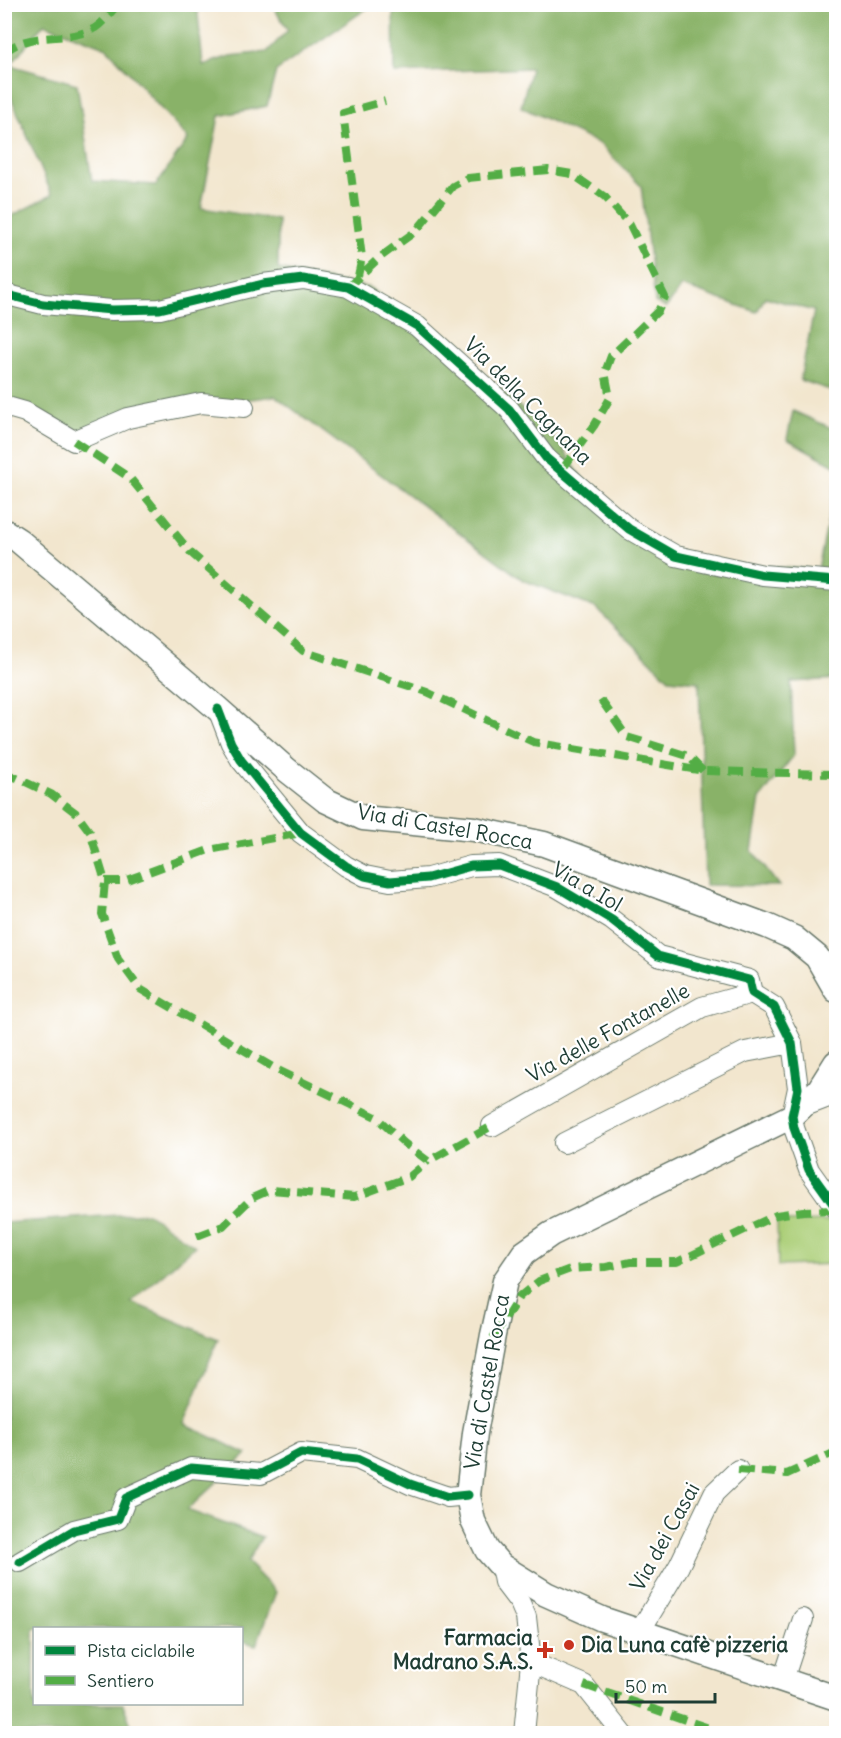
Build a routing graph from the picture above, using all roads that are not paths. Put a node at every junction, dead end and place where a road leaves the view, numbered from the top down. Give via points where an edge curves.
1 (4, 294) edge
2 (4, 406) edge
3 (244, 407) dead end
4 (4, 531) edge
5 (837, 581) edge
6 (218, 710) junction
7 (827, 958) edge
8 (837, 990) edge
9 (752, 993) junction
10 (792, 1043) junction
11 (837, 1063) edge
12 (837, 1092) edge
13 (796, 1112) junction
14 (492, 1126) dead end
15 (564, 1143) dead end
16 (837, 1208) edge
17 (738, 1470) dead end
18 (468, 1494) junction
19 (20, 1562) dead end
20 (501, 1566) junction
21 (803, 1619) dead end
22 (640, 1631) junction
23 (531, 1662) junction
24 (783, 1680) junction
25 (837, 1698) edge
26 (524, 1734) edge
27 (623, 1734) edge

1 - 5 street, Via della Cagnana via 43,304 112,310 160,309 263,284 303,279 348,287 417,326 509,409 546,458 629,529 676,556 763,575
2 - 3 street via 25,412 74,441 128,418 201,403
4 - 6 main road, Via di Castel Rocca
6 - 7 main road, Via di Castel Rocca via 325,800 363,818 474,830 544,844 767,926
6 - 9 street, Via a Iol via 241,760 301,832 346,866 365,876 390,881 428,878 471,866 499,865 556,887 612,920 658,956 749,980
7 - 8 main road, Via di Castel Rocca
9 - 10 street, Via a Iol via 774,1007
9 - 14 street, Via delle Fontanelle via 702,1007
10 - 13 street, Via a Iol via 798,1088
10 - 15 street via 745,1052
11 - 13 main road, Via di Castel Rocca via 819,1090
12 - 13 street, Via di Castel Rocca
13 - 16 street via 808,1170
13 - 18 main road, Via di Castel Rocca via 551,1234 524,1253 505,1281 475,1433
17 - 22 street, Via dei Casai via 714,1493 679,1566
18 - 19 street via 448,1497 357,1459 301,1453 261,1474 191,1468 126,1498 118,1519 74,1530
18 - 20 main road, Via di Castel Rocca via 473,1521 487,1550
20 - 22 main road, Via di Castel Rocca via 546,1594
20 - 23 street via 504,1582 526,1617
21 - 24 street
22 - 24 main road, Via di Castel Rocca
23 - 26 street
23 - 27 street via 584,1685
24 - 25 main road, Via di Castel Rocca

